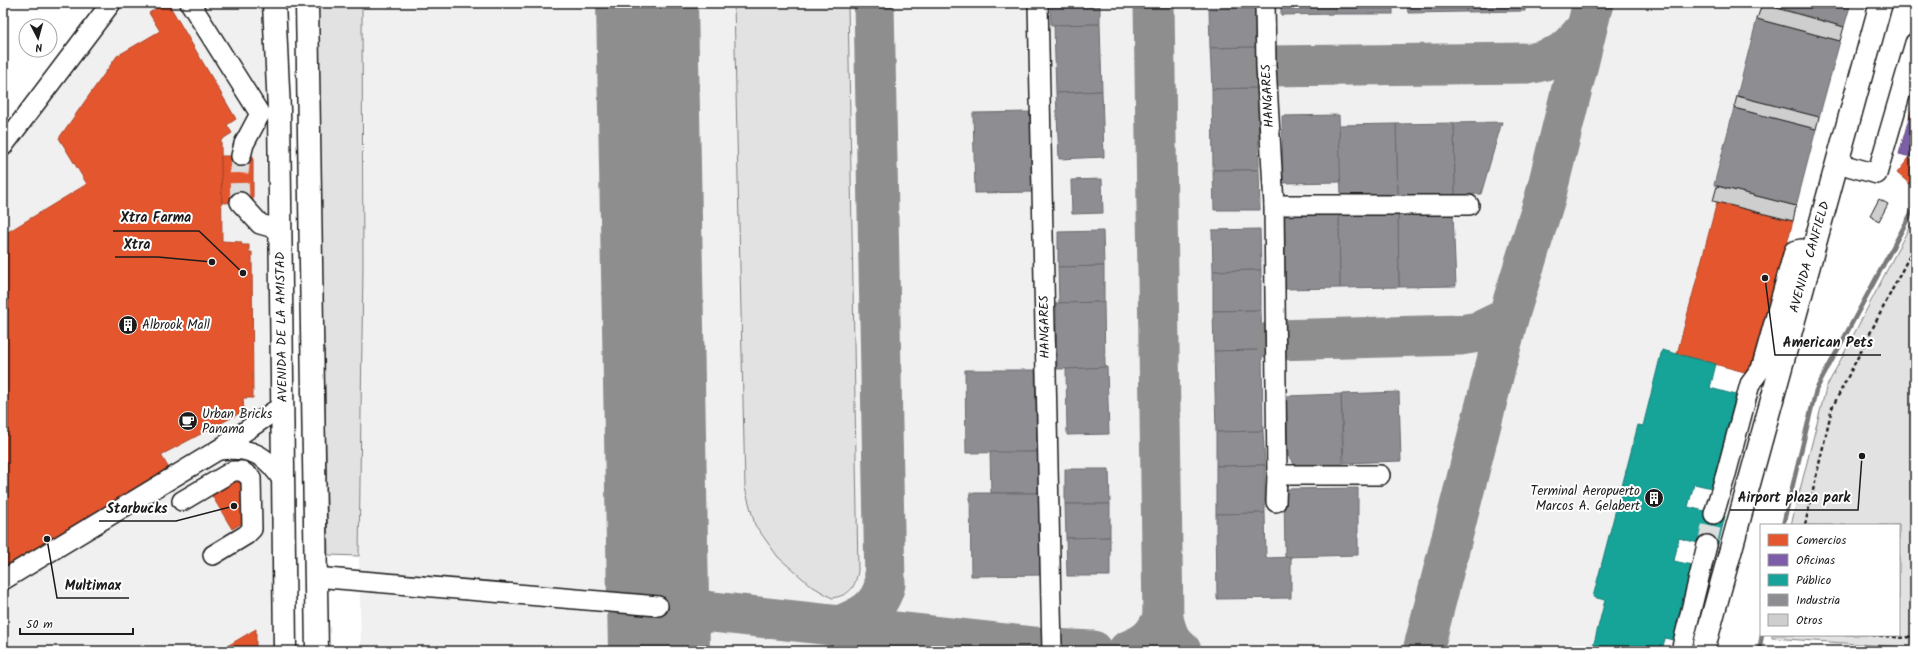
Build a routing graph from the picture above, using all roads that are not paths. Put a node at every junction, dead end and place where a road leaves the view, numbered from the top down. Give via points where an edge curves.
1 (112, 3) edge
2 (190, 3) edge
3 (274, 3) edge
4 (306, 3) edge
5 (1038, 3) edge
6 (1265, 3) edge
7 (1881, 3) edge
8 (1915, 43) edge
9 (270, 112) junction
10 (6, 134) edge
11 (241, 156) tunnel mouth
12 (1837, 163) junction
13 (240, 202) tunnel mouth
14 (1274, 205) junction
15 (1468, 205) dead end
16 (281, 230) junction
17 (1768, 375) junction
18 (283, 405) junction
19 (218, 450) junction
20 (1380, 474) dead end
21 (1277, 475) junction
22 (284, 483) junction
23 (182, 501) dead end
24 (1276, 502) dead end
25 (1714, 514) tunnel mouth
26 (1706, 545) tunnel mouth
27 (213, 555) dead end
28 (316, 577) junction
29 (3, 580) edge
30 (658, 606) dead end
31 (285, 651) edge
32 (317, 651) edge
33 (1052, 651) edge
34 (1681, 651) edge
35 (1703, 651) edge

1 - 10 lane
2 - 9 lane
3 - 9 main road, AVENIDA DE LA AMISTAD
4 - 28 main road
5 - 33 lane, HANGARES
6 - 14 lane, HANGARES
7 - 12 main road, AVENIDA CANFIELD
8 - 12 lane via 1876,174
9 - 11 lane via 244,144
9 - 16 main road, AVENIDA DE LA AMISTAD
12 - 17 main road, AVENIDA CANFIELD via 1813,250
13 - 16 lane via 260,224
14 - 15 lane
14 - 21 lane, HANGARES
16 - 18 main road, AVENIDA DE LA AMISTAD
17 - 25 lane via 1750,384
17 - 35 main road, AVENIDA CANFIELD
18 - 19 lane
18 - 22 main road, AVENIDA DE LA AMISTAD
19 - 22 lane via 234,448 250,451 276,469
19 - 29 lane
20 - 21 lane
21 - 24 lane, HANGARES
22 - 31 main road, AVENIDA DE LA AMISTAD
23 - 27 lane via 233,471 242,471 251,478 252,529
26 - 34 lane
28 - 30 lane
28 - 32 main road

